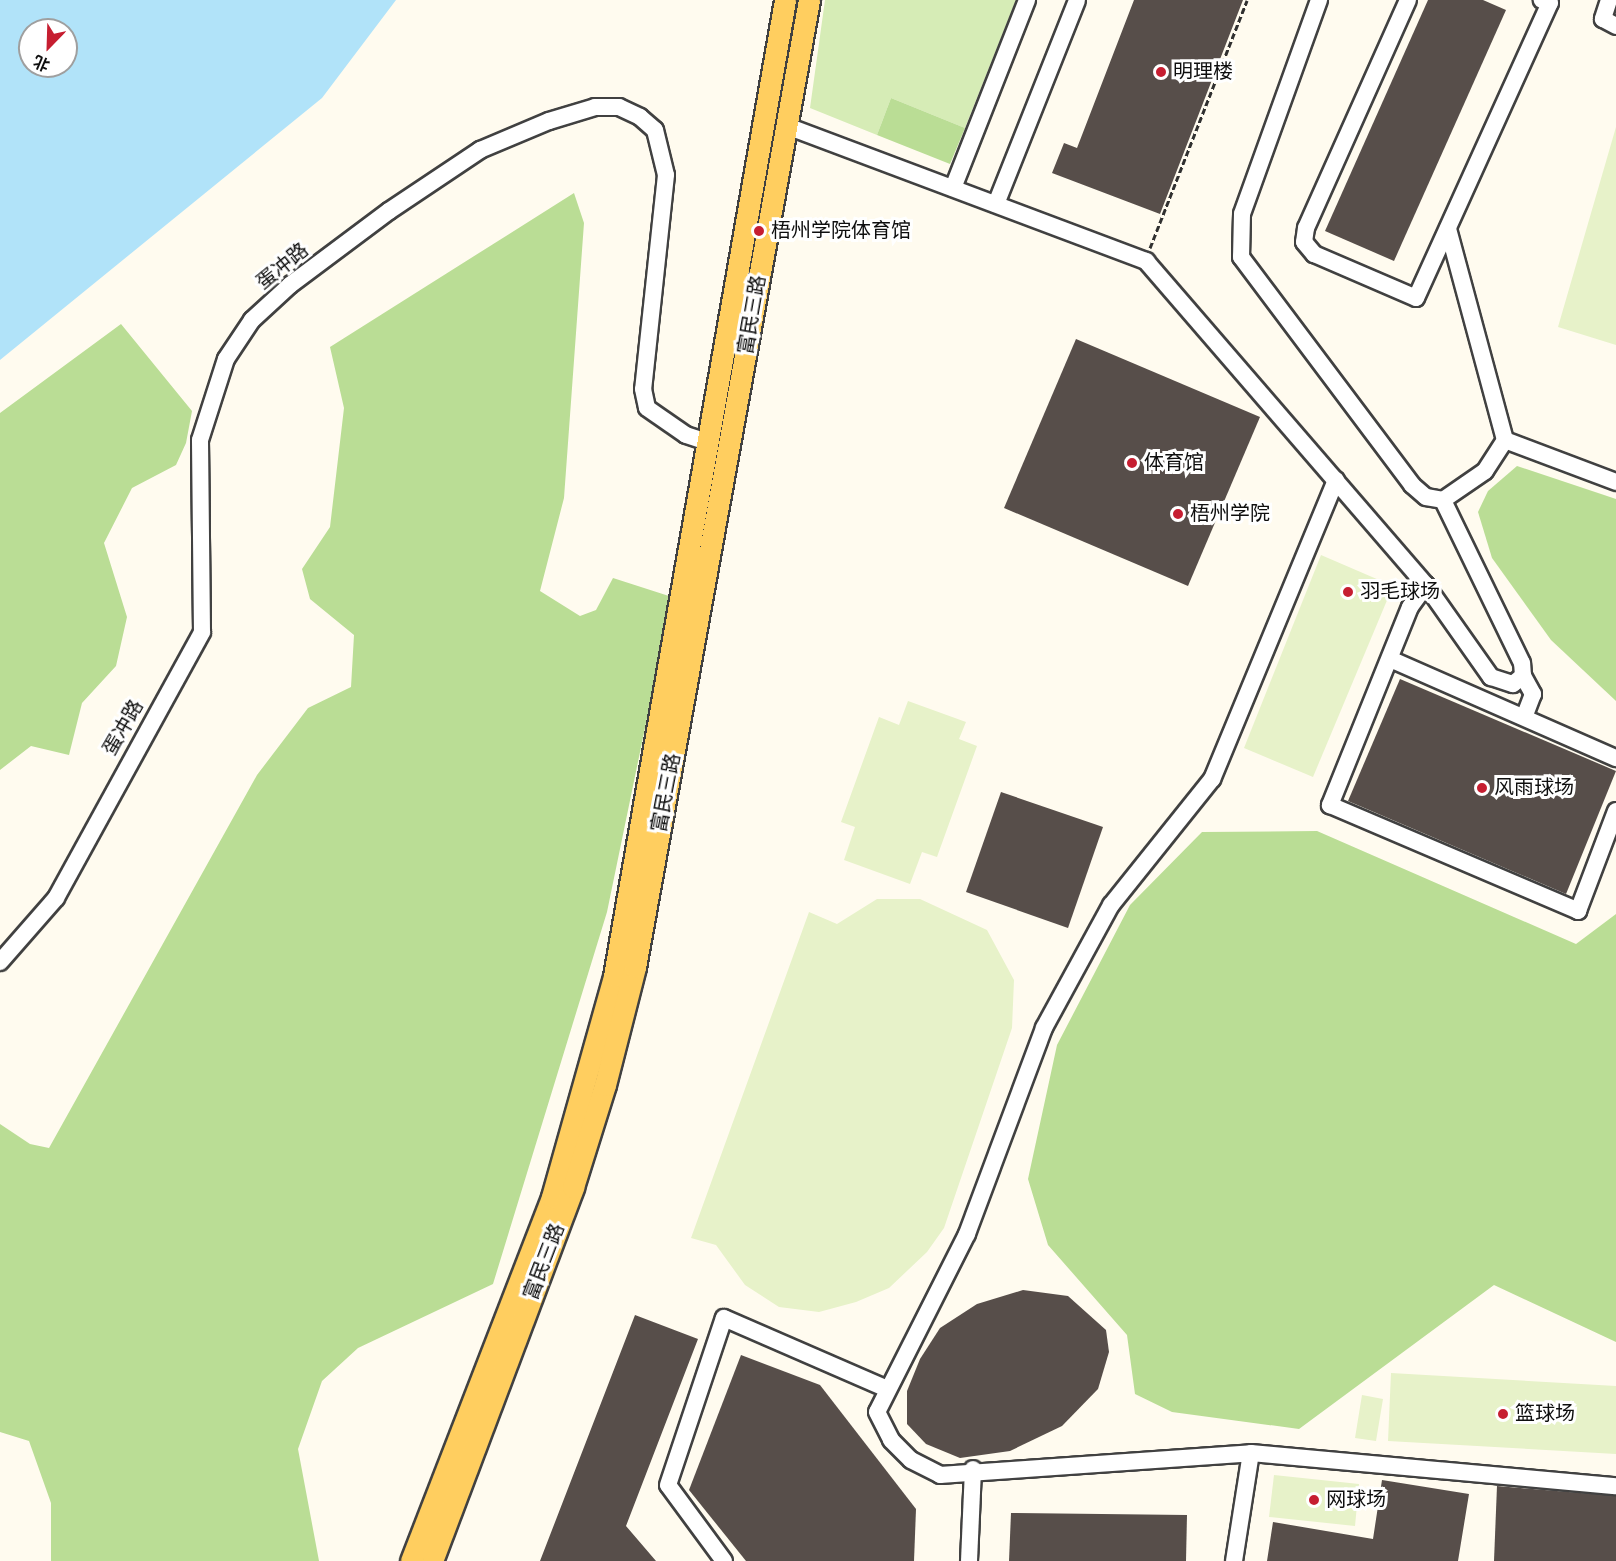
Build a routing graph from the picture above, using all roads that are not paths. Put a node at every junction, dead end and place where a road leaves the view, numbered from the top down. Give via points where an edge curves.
1 (785, 0) edge
2 (809, 0) edge
3 (1027, 0) edge
4 (1077, 0) edge
5 (1319, 0) edge
6 (1408, 0) edge
7 (1542, 0) edge
8 (1609, 0) edge
9 (1616, 26) edge
10 (787, 126) junction
11 (953, 188) junction
12 (996, 204) junction
13 (1448, 229) junction
14 (1505, 440) junction
15 (708, 442) junction
16 (1336, 480) junction
17 (1616, 482) edge
18 (1443, 500) junction
19 (1426, 585) junction
20 (1390, 659) junction
21 (1523, 676) junction
22 (1525, 715) junction
23 (1616, 758) edge
24 (1616, 811) edge
25 (0, 962) edge
26 (885, 1388) junction
27 (1251, 1453) junction
28 (973, 1469) junction
29 (1616, 1486) edge
30 (411, 1561) edge
31 (432, 1561) edge
32 (724, 1561) edge
33 (969, 1561) edge
34 (1234, 1561) edge

1 - 15 main road, 富民三路
2 - 10 main road, 富民三路
3 - 11 lane
4 - 12 lane
5 - 18 lane via 1242,214 1241,257 1412,485 1426,497
6 - 13 lane via 1305,228 1304,242 1314,254 1416,298
7 - 13 lane via 1550,3
8 - 9 lane via 1603,19
10 - 11 lane
10 - 31 main road, 富民三路 via 635,967 605,1085 560,1223
11 - 12 lane
12 - 16 lane via 1146,261
13 - 14 lane
14 - 17 lane
14 - 18 lane via 1485,471
15 - 25 lane, 蛋冲路 via 668,425 647,408 645,399 666,175 655,130 640,117 619,107 595,107 549,121 480,150 389,211 282,292 252,320 226,359 200,440 202,632 56,898
15 - 30 main road, 富民三路 via 626,915 585,1090 552,1197
16 - 19 lane
16 - 26 lane via 1212,779 1111,906 1044,1028 967,1234
18 - 21 lane via 1522,663
19 - 20 lane via 1410,607
19 - 21 lane via 1491,677 1513,684
20 - 22 lane
20 - 24 lane via 1330,806 1578,910
21 - 22 lane via 1533,694
22 - 23 lane
26 - 28 lane via 877,1412 891,1440 911,1460 940,1475
26 - 32 lane via 724,1318 668,1485
27 - 28 lane
27 - 29 lane
27 - 34 lane
28 - 33 lane

